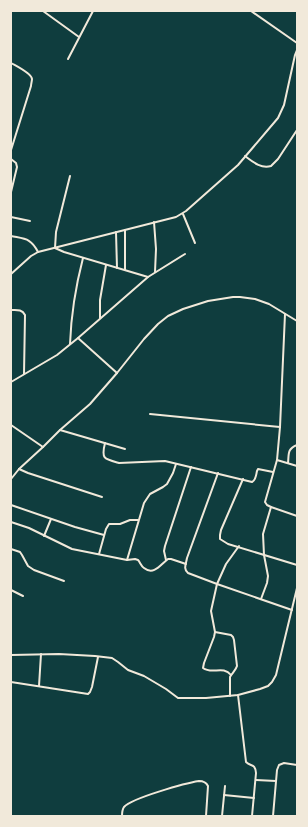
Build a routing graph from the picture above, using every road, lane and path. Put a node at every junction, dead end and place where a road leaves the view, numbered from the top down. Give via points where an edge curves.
1 (43, 11) edge
2 (93, 11) edge
3 (251, 11) edge
4 (47, 12) edge
5 (79, 37) junction
6 (297, 43) edge
7 (297, 50) edge
8 (68, 59) dead end
9 (11, 63) edge
10 (297, 130) edge
11 (11, 150) edge
12 (245, 156) junction
13 (11, 159) edge
14 (70, 176) dead end
15 (11, 192) edge
16 (182, 214) junction
17 (11, 217) edge
18 (30, 222) dead end
19 (154, 222) junction
20 (125, 230) junction
21 (116, 232) junction
22 (11, 236) edge
23 (195, 243) dead end
24 (55, 248) junction
25 (38, 252) junction
26 (185, 254) dead end
27 (83, 258) junction
28 (106, 265) junction
29 (117, 268) junction
30 (125, 270) junction
31 (155, 272) junction
32 (11, 274) edge
33 (148, 277) junction
34 (11, 310) edge
35 (285, 314) junction
36 (100, 318) junction
37 (297, 321) edge
38 (78, 338) junction
39 (70, 344) junction
40 (117, 373) junction
41 (24, 374) junction
42 (11, 382) edge
43 (150, 414) dead end
44 (11, 426) edge
45 (280, 426) junction
46 (60, 430) junction
47 (105, 443) junction
48 (297, 445) edge
49 (43, 447) junction
50 (125, 449) dead end
51 (277, 460) junction
52 (288, 463) junction
53 (176, 464) junction
54 (297, 466) edge
55 (190, 467) junction
56 (19, 469) junction
57 (273, 472) junction
58 (218, 473) junction
59 (243, 479) junction
60 (11, 480) edge
61 (102, 496) dead end
62 (11, 505) edge
63 (271, 508) junction
64 (297, 516) edge
65 (51, 519) junction
66 (139, 520) junction
67 (11, 522) edge
68 (104, 535) junction
69 (44, 536) junction
70 (238, 546) junction
71 (11, 549) edge
72 (99, 554) junction
73 (264, 555) junction
74 (127, 560) junction
75 (166, 560) junction
76 (186, 564) junction
77 (297, 565) edge
78 (64, 581) dead end
79 (217, 584) junction
80 (297, 588) edge
81 (11, 590) edge
82 (23, 596) dead end
83 (261, 599) junction
84 (292, 610) junction
85 (215, 632) junction
86 (41, 654) junction
87 (11, 655) edge
88 (98, 657) junction
89 (231, 675) junction
90 (11, 682) edge
91 (39, 686) junction
92 (238, 695) junction
93 (230, 696) junction
94 (297, 765) edge
95 (256, 780) junction
96 (276, 781) junction
97 (225, 786) dead end
98 (224, 795) junction
99 (254, 798) junction
100 (122, 816) edge
101 (206, 816) edge
102 (222, 816) edge
103 (252, 816) edge
104 (273, 816) edge

1 - 4 street
2 - 5 street
3 - 6 street
4 - 5 street
5 - 8 street
7 - 12 street via 281,113
9 - 11 street via 31,75 32,79
10 - 12 street via 271,166 264,167
12 - 16 street
13 - 15 street via 17,167
14 - 24 street via 56,232
16 - 19 street
16 - 23 street
17 - 18 street
19 - 20 street
19 - 31 street
20 - 21 street
20 - 30 street
21 - 24 street
21 - 29 street
22 - 25 street via 30,241
24 - 25 street
24 - 27 street
25 - 32 street
26 - 31 street
27 - 28 street
27 - 39 street
28 - 29 street
28 - 36 street via 100,300
29 - 30 street
30 - 33 street
31 - 33 street
33 - 36 street
34 - 41 street via 20,310 25,315
35 - 37 street
35 - 40 street via 255,299 233,297 208,301 168,316 144,339
35 - 45 street
36 - 38 street
38 - 39 street
38 - 40 street
39 - 41 street via 57,355
40 - 46 street via 90,404
41 - 42 street
43 - 45 street
44 - 49 street
45 - 51 street
46 - 47 street
46 - 49 street
47 - 50 street
47 - 53 street via 103,455 112,461 160,461
48 - 52 street via 290,450
49 - 56 street
51 - 52 street
51 - 57 street
52 - 54 street
53 - 55 street
53 - 66 street via 167,484 153,491 147,498
55 - 58 street
55 - 75 street via 165,546
56 - 60 street
56 - 61 street
57 - 59 street via 258,469 254,481
57 - 63 street via 265,502
58 - 59 street
58 - 76 street
59 - 70 street via 220,535 224,542
62 - 65 street
63 - 64 street
63 - 73 street via 263,534
65 - 68 street
65 - 69 street
66 - 68 street via 109,524
66 - 74 street
67 - 69 street
68 - 72 street
69 - 72 street via 72,549
70 - 73 street
70 - 79 street via 220,574
71 - 78 street via 20,552 28,566 34,570
72 - 74 street
73 - 77 street
73 - 83 street via 268,576
74 - 75 street via 138,560 143,568 152,571
75 - 76 street
76 - 79 street via 188,573
79 - 83 street
79 - 85 street via 211,611
80 - 84 street
81 - 82 street
83 - 84 street
84 - 92 street via 272,682 268,686
85 - 89 street via 233,637 237,666
85 - 89 street via 203,668 228,671
86 - 87 street
86 - 88 street
86 - 91 street
88 - 91 street via 92,688 88,694
88 - 93 street via 112,658 178,698
89 - 93 street
90 - 91 street
92 - 93 street
92 - 95 street via 246,762 256,768
94 - 96 street via 279,765
95 - 96 street
95 - 99 street
96 - 104 street
97 - 98 street
98 - 99 street
98 - 102 street
99 - 103 street
100 - 101 street via 125,806 133,801 203,781 208,786

